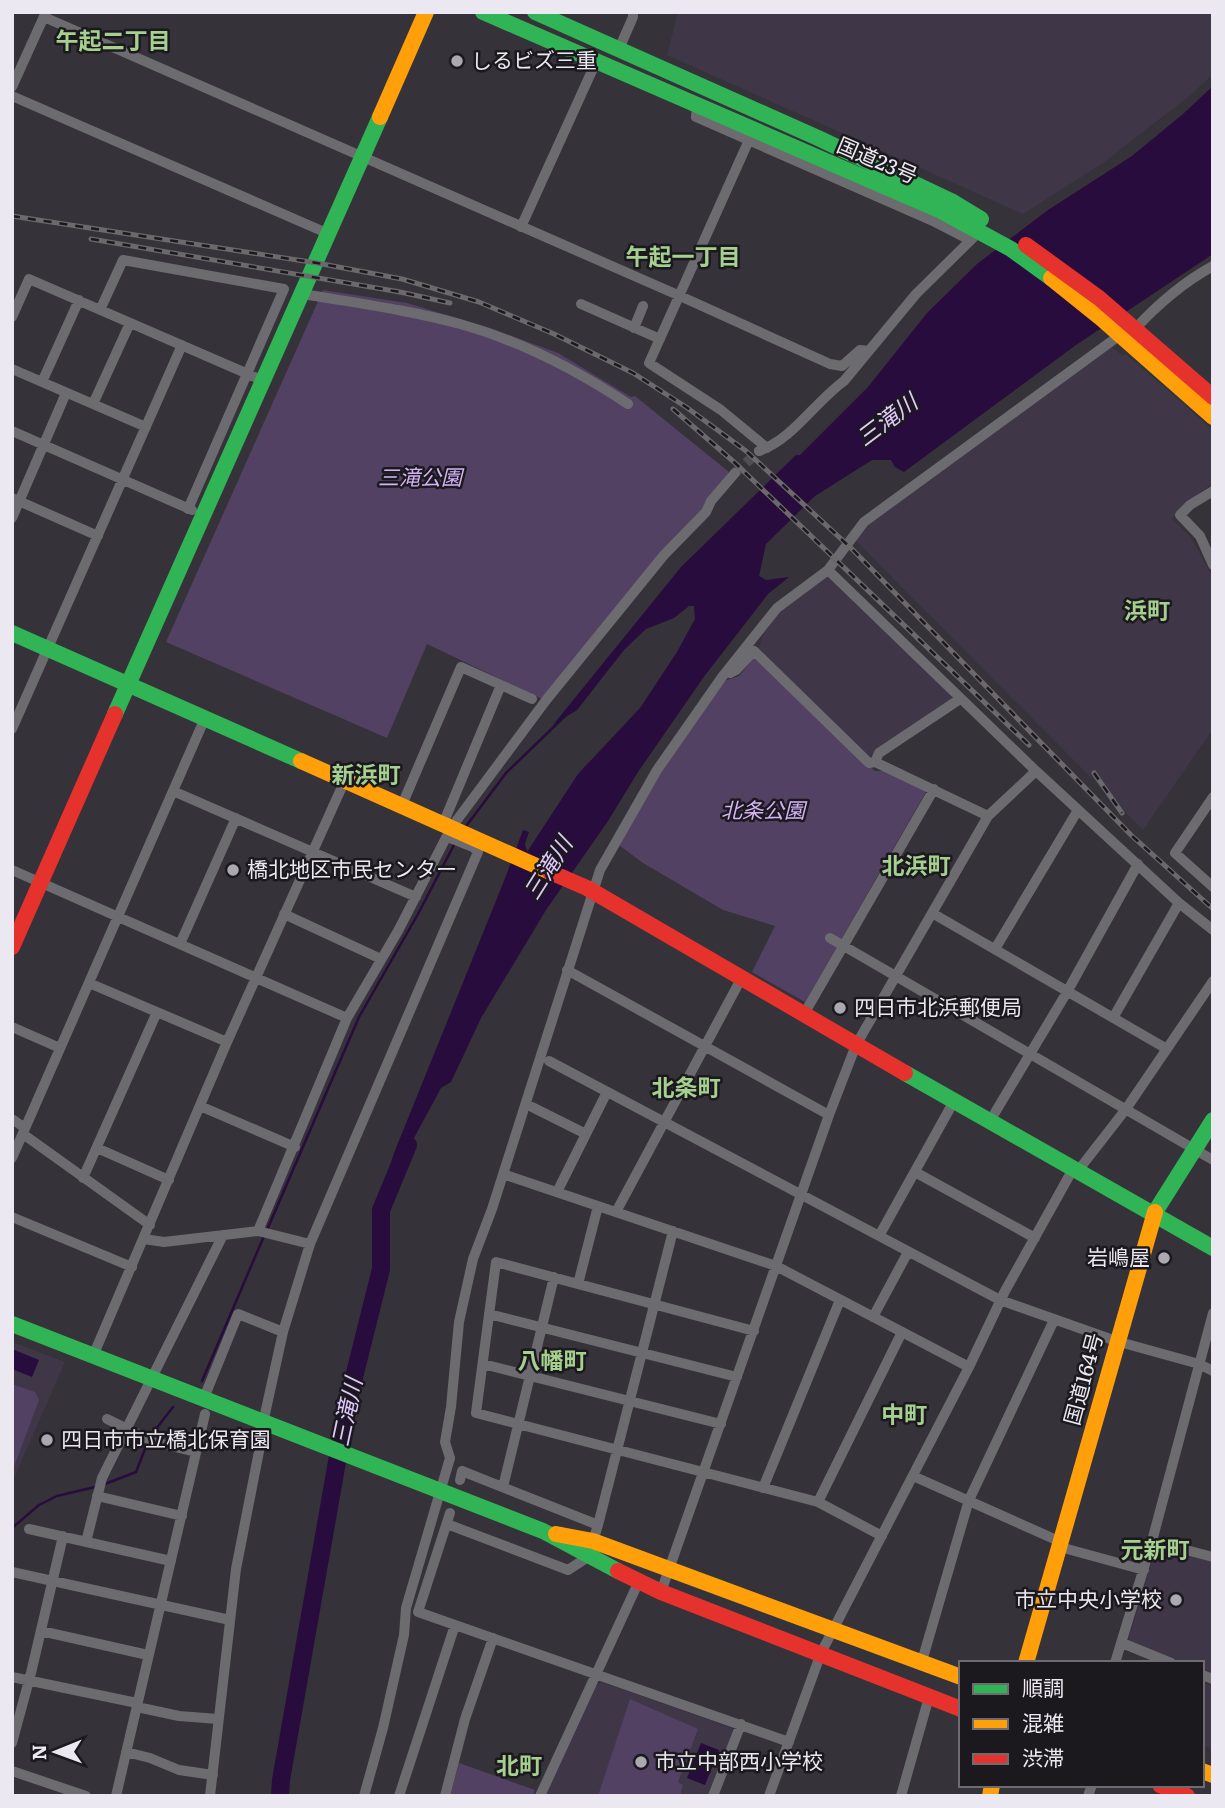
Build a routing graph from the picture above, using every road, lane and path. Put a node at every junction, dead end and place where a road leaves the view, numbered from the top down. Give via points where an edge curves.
1 (426, 12) edge
2 (483, 12) edge
3 (535, 12) edge
4 (633, 12) edge
5 (45, 15) edge
6 (619, 49) junction
7 (596, 61) junction
8 (12, 87) edge
9 (12, 96) edge
10 (697, 105) junction
11 (749, 140) junction
12 (362, 158) junction
13 (520, 227) junction
14 (983, 233) junction
15 (329, 234) junction
16 (1213, 266) edge
17 (303, 294) junction
18 (680, 296) junction
19 (79, 300) junction
20 (582, 304) dead end
21 (643, 306) dead end
22 (100, 310) junction
23 (12, 316) edge
24 (130, 323) junction
25 (634, 327) junction
26 (1125, 330) junction
27 (660, 339) junction
28 (182, 345) junction
29 (869, 351) junction
30 (12, 369) edge
31 (248, 374) junction
32 (264, 381) junction
33 (42, 382) junction
34 (66, 393) junction
35 (1213, 397) edge
36 (93, 404) junction
37 (628, 404) dead end
38 (1213, 417) edge
39 (146, 427) junction
40 (12, 431) edge
41 (44, 445) junction
42 (736, 473) tunnel mouth
43 (123, 480) junction
44 (1213, 491) edge
45 (16, 500) edge
46 (188, 509) junction
47 (204, 516) junction
48 (12, 518) edge
49 (98, 536) junction
50 (1213, 565) edge
51 (828, 570) junction
52 (12, 633) edge
53 (48, 649) junction
54 (722, 677) junction
55 (129, 684) junction
56 (501, 685) junction
57 (532, 699) dead end
58 (960, 699) junction
59 (205, 718) junction
60 (12, 729) edge
61 (875, 762) junction
62 (1036, 771) junction
63 (345, 780) junction
64 (934, 789) junction
65 (173, 790) junction
66 (1213, 797) edge
67 (402, 805) junction
68 (1078, 810) junction
69 (988, 816) junction
70 (236, 818) junction
71 (452, 833) junction
72 (313, 851) junction
73 (1138, 864) junction
74 (12, 870) edge
75 (41, 882) junction
76 (1213, 887) edge
77 (590, 890) junction
78 (416, 897) junction
79 (1179, 903) junction
80 (932, 913) junction
81 (284, 914) junction
82 (119, 916) junction
83 (1213, 930) edge
84 (830, 938) dead end
85 (180, 944) junction
86 (844, 945) junction
87 (12, 947) edge
88 (995, 949) junction
89 (381, 959) junction
90 (567, 970) junction
91 (896, 976) junction
92 (256, 978) junction
93 (741, 979) junction
94 (1213, 981) edge
95 (89, 983) junction
96 (1067, 992) junction
97 (157, 1012) junction
98 (804, 1014) junction
99 (347, 1018) junction
100 (1113, 1018) junction
101 (12, 1027) edge
102 (227, 1042) junction
103 (856, 1045) junction
104 (705, 1047) junction
105 (61, 1048) junction
106 (1167, 1049) junction
107 (1030, 1054) junction
108 (549, 1061) dead end
109 (607, 1092) junction
110 (954, 1101) junction
111 (200, 1106) junction
112 (532, 1107) dead end
113 (1126, 1109) junction
114 (829, 1115) junction
115 (12, 1119) edge
116 (1213, 1120) edge
117 (990, 1121) junction
118 (664, 1123) junction
119 (24, 1131) junction
120 (586, 1134) junction
121 (295, 1147) junction
122 (97, 1148) junction
123 (1194, 1149) junction
124 (12, 1158) edge
125 (1213, 1160) edge
126 (1075, 1170) junction
127 (915, 1172) junction
128 (503, 1174) junction
129 (83, 1178) junction
130 (169, 1180) junction
131 (557, 1192) junction
132 (800, 1195) junction
133 (598, 1206) junction
134 (616, 1212) junction
135 (1153, 1215) junction
136 (12, 1217) edge
137 (150, 1225) junction
138 (264, 1231) junction
139 (673, 1231) junction
140 (223, 1235) junction
141 (879, 1236) junction
142 (1035, 1238) junction
143 (144, 1239) junction
144 (310, 1244) junction
145 (1213, 1248) edge
146 (908, 1252) junction
147 (776, 1266) junction
148 (132, 1267) junction
149 (554, 1277) junction
150 (578, 1284) junction
151 (840, 1300) junction
152 (1000, 1300) junction
153 (655, 1305) junction
154 (1213, 1313) edge
155 (489, 1314) junction
156 (873, 1317) junction
157 (1054, 1320) junction
158 (12, 1324) edge
159 (542, 1328) junction
160 (754, 1331) junction
161 (283, 1332) junction
162 (902, 1332) junction
163 (1116, 1340) junction
164 (642, 1353) junction
165 (93, 1356) junction
166 (483, 1364) junction
167 (1199, 1364) junction
168 (969, 1367) junction
169 (1213, 1371) edge
170 (530, 1376) junction
171 (737, 1377) junction
172 (152, 1380) junction
173 (206, 1392) dead end
174 (630, 1401) junction
175 (205, 1414) dead end
176 (107, 1419) dead end
177 (265, 1424) junction
178 (518, 1424) junction
179 (721, 1424) junction
180 (127, 1429) junction
181 (617, 1449) junction
182 (196, 1452) junction
183 (704, 1471) junction
184 (913, 1476) junction
185 (460, 1480) dead end
186 (503, 1487) junction
187 (763, 1488) junction
188 (435, 1490) junction
189 (98, 1494) junction
190 (969, 1500) junction
191 (818, 1502) junction
192 (182, 1516) junction
193 (29, 1528) dead end
194 (543, 1531) junction
195 (596, 1533) junction
196 (63, 1536) junction
197 (882, 1536) junction
198 (1152, 1541) junction
199 (86, 1542) junction
200 (1061, 1544) junction
201 (588, 1557) junction
202 (1213, 1557) edge
203 (172, 1561) junction
204 (670, 1569) junction
205 (1144, 1570) junction
206 (12, 1572) edge
207 (52, 1581) junction
208 (639, 1581) junction
209 (662, 1592) junction
210 (160, 1605) junction
211 (230, 1620) junction
212 (455, 1625) junction
213 (835, 1630) junction
214 (41, 1631) junction
215 (493, 1638) junction
216 (1122, 1643) junction
217 (821, 1653) junction
218 (148, 1655) junction
219 (922, 1661) junction
220 (1027, 1661) edge
221 (1116, 1661) edge
222 (1166, 1661) edge
223 (596, 1674) junction
224 (12, 1676) edge
225 (959, 1676) edge
226 (29, 1679) junction
227 (929, 1697) junction
228 (137, 1705) junction
229 (959, 1708) edge
230 (218, 1718) junction
231 (740, 1724) junction
232 (789, 1742) junction
233 (12, 1743) edge
234 (126, 1752) junction
235 (12, 1771) edge
236 (214, 1774) junction
237 (1165, 1787) edge
238 (86, 1796) edge
239 (116, 1796) edge
240 (211, 1796) edge
241 (364, 1796) edge
242 (399, 1796) edge
243 (445, 1796) edge
244 (540, 1796) edge
245 (713, 1796) edge
246 (769, 1796) edge
247 (901, 1796) edge
248 (1186, 1796) edge

1 - 12 main road
2 - 7 main road, 国道23号
3 - 6 main road, 国道23号
4 - 6 street
5 - 8 street
5 - 12 street
6 - 14 main road, 国道23号 via 953,202
7 - 10 main road, 国道23号
7 - 13 street
9 - 15 street
10 - 11 street via 696,117
10 - 14 main road, 国道23号
11 - 14 street via 935,222
11 - 18 street
12 - 13 street
12 - 15 main road
13 - 18 street
14 - 26 main road, 国道23号 via 1047,258
14 - 29 street via 916,294
15 - 17 main road
16 - 26 street
17 - 32 main road
17 - 37 street via 421,315 489,334 573,369
18 - 27 street
18 - 29 street via 837,366 860,350
19 - 22 street
19 - 23 street via 29,279
19 - 33 street
20 - 25 street
21 - 25 street
22 - 24 street
22 - 31 street via 123,260 284,289
24 - 28 street
24 - 36 street
25 - 27 street
26 - 35 main road, 国道23号
26 - 38 main road, 国道23号
26 - 51 street via 864,522
27 - 29 street via 649,363 721,410 763,450 776,445
28 - 31 street
28 - 39 street
30 - 33 street
31 - 32 street
31 - 46 street
32 - 47 main road
33 - 34 street
34 - 36 street
34 - 41 street
36 - 39 street
39 - 43 street
40 - 41 street
41 - 43 street
41 - 45 street
42 - 71 street via 547,699
43 - 46 street
43 - 49 street
44 - 50 street via 1181,515 1200,536
45 - 48 street
45 - 49 street
46 - 47 street
47 - 55 main road
49 - 53 street
51 - 54 street via 777,608
51 - 58 street
52 - 53 main road
53 - 55 main road
53 - 60 street
54 - 61 street via 754,651 869,763
54 - 77 street via 630,814
55 - 59 main road
55 - 75 main road
56 - 57 street
56 - 67 street via 461,667
56 - 71 street
58 - 61 street via 880,753
58 - 62 street
59 - 63 main road
59 - 65 street
61 - 64 street
62 - 68 street
62 - 69 street
63 - 67 main road
63 - 72 street
64 - 69 street
64 - 86 street
65 - 70 street
65 - 82 street
66 - 76 street via 1175,853
67 - 71 main road
68 - 73 street
68 - 88 street
69 - 80 street
70 - 72 street
70 - 85 street
71 - 77 main road
71 - 78 street
71 - 144 street via 478,852
72 - 78 street
72 - 81 street
73 - 79 street
73 - 96 street
74 - 75 street
75 - 82 street
75 - 87 main road
77 - 90 street
77 - 93 main road
78 - 89 street
79 - 83 street
79 - 100 street
80 - 88 street
80 - 91 street
81 - 89 street
81 - 92 street
82 - 85 street
82 - 95 street
84 - 86 street
85 - 92 street
86 - 91 street
86 - 98 street
88 - 96 street
89 - 99 street
90 - 104 street
90 - 128 street
91 - 103 street
91 - 107 street
92 - 99 street
92 - 102 street
93 - 98 main road
93 - 104 street
94 - 106 street
95 - 97 street
95 - 105 street
96 - 100 street
96 - 107 street
97 - 102 street
97 - 122 street
98 - 103 main road
99 - 121 street
100 - 106 street
101 - 105 street
102 - 111 street
103 - 110 main road
103 - 114 street
104 - 114 street
104 - 118 street
105 - 119 street
106 - 113 street
107 - 113 street
107 - 117 street
108 - 109 street
109 - 118 street
109 - 120 street
110 - 117 main road
110 - 127 street
111 - 121 street
111 - 130 street
112 - 120 street
113 - 123 street
113 - 126 street
114 - 132 street
115 - 119 street
116 - 123 main road, 国道164号
117 - 126 main road
118 - 132 street
118 - 134 street
119 - 124 street
119 - 129 street
120 - 131 street
121 - 138 street
122 - 129 street
122 - 130 street
123 - 125 street
123 - 135 main road, 国道164号
126 - 135 main road
126 - 142 street
127 - 141 street
127 - 142 street
128 - 131 street
128 - 188 street via 473,1259 459,1321 445,1441 450,1458
129 - 137 street
130 - 137 street
131 - 133 street
132 - 141 street
132 - 147 street
133 - 134 street
133 - 150 street
134 - 139 street
135 - 145 main road
135 - 163 main road, 国道164号
136 - 148 street
137 - 143 street
138 - 140 street
138 - 144 street
139 - 147 street
139 - 153 street
140 - 143 street via 164,1242
140 - 172 street
141 - 146 street
142 - 152 street
143 - 148 street
144 - 161 street
146 - 152 street
146 - 156 street
147 - 151 street
147 - 160 street
148 - 165 street
149 - 150 street
149 - 155 street via 496,1262
149 - 159 street
150 - 153 street
151 - 156 street
151 - 187 street
152 - 157 street
152 - 168 street
153 - 160 street
153 - 164 street
154 - 167 street
155 - 159 street
155 - 166 street
156 - 162 street
157 - 163 street
157 - 190 street
158 - 165 main road
159 - 164 street
159 - 170 street
160 - 171 street
161 - 173 street via 238,1314
161 - 177 street
162 - 168 street
162 - 191 street
163 - 167 street
163 - 200 main road, 国道164号
164 - 171 street
164 - 174 street
165 - 172 main road
166 - 170 street
166 - 178 street via 476,1413
167 - 169 street
167 - 198 street
168 - 184 street
170 - 174 street
170 - 178 street
171 - 179 street
172 - 177 main road
172 - 180 street
174 - 179 street
174 - 181 street
175 - 182 street
176 - 180 street
177 - 188 main road
177 - 211 street
178 - 181 street
178 - 186 street
179 - 183 street
180 - 182 street
180 - 189 street
181 - 183 street
181 - 195 street
182 - 192 street
183 - 187 street
183 - 204 street
184 - 190 street
184 - 197 street
185 - 186 street via 463,1471
186 - 195 street
187 - 191 street
188 - 194 main road
188 - 241 street
189 - 192 street
189 - 199 street
190 - 200 street
190 - 219 street
191 - 197 street
192 - 203 street
193 - 196 street
194 - 195 main road
194 - 201 main road
195 - 201 street
195 - 204 main road
196 - 199 street
196 - 207 street
197 - 213 street
198 - 202 street
198 - 205 street
199 - 203 street
200 - 205 street
200 - 220 main road, 国道164号
201 - 208 main road
201 - 212 street via 568,1570 449,1519 418,1612
203 - 210 street
204 - 209 street
204 - 213 main road
205 - 216 street
206 - 207 street
207 - 210 street
207 - 214 street
208 - 209 main road
208 - 223 street
209 - 217 main road
210 - 211 street
210 - 218 street
211 - 230 street
212 - 215 street
212 - 242 street
213 - 217 street
213 - 219 main road
214 - 218 street
214 - 226 street
215 - 223 street
215 - 243 street
216 - 221 street
216 - 222 street
217 - 227 main road
217 - 232 street
218 - 228 street
219 - 225 main road
223 - 231 street
223 - 244 street
224 - 226 street
226 - 228 street
226 - 233 street
227 - 229 main road
227 - 247 street
228 - 230 street via 187,1717
228 - 234 street
230 - 236 street
231 - 232 street
231 - 245 street
232 - 246 street
234 - 236 street via 179,1770
234 - 239 street
235 - 238 street
236 - 240 street
237 - 248 main road

